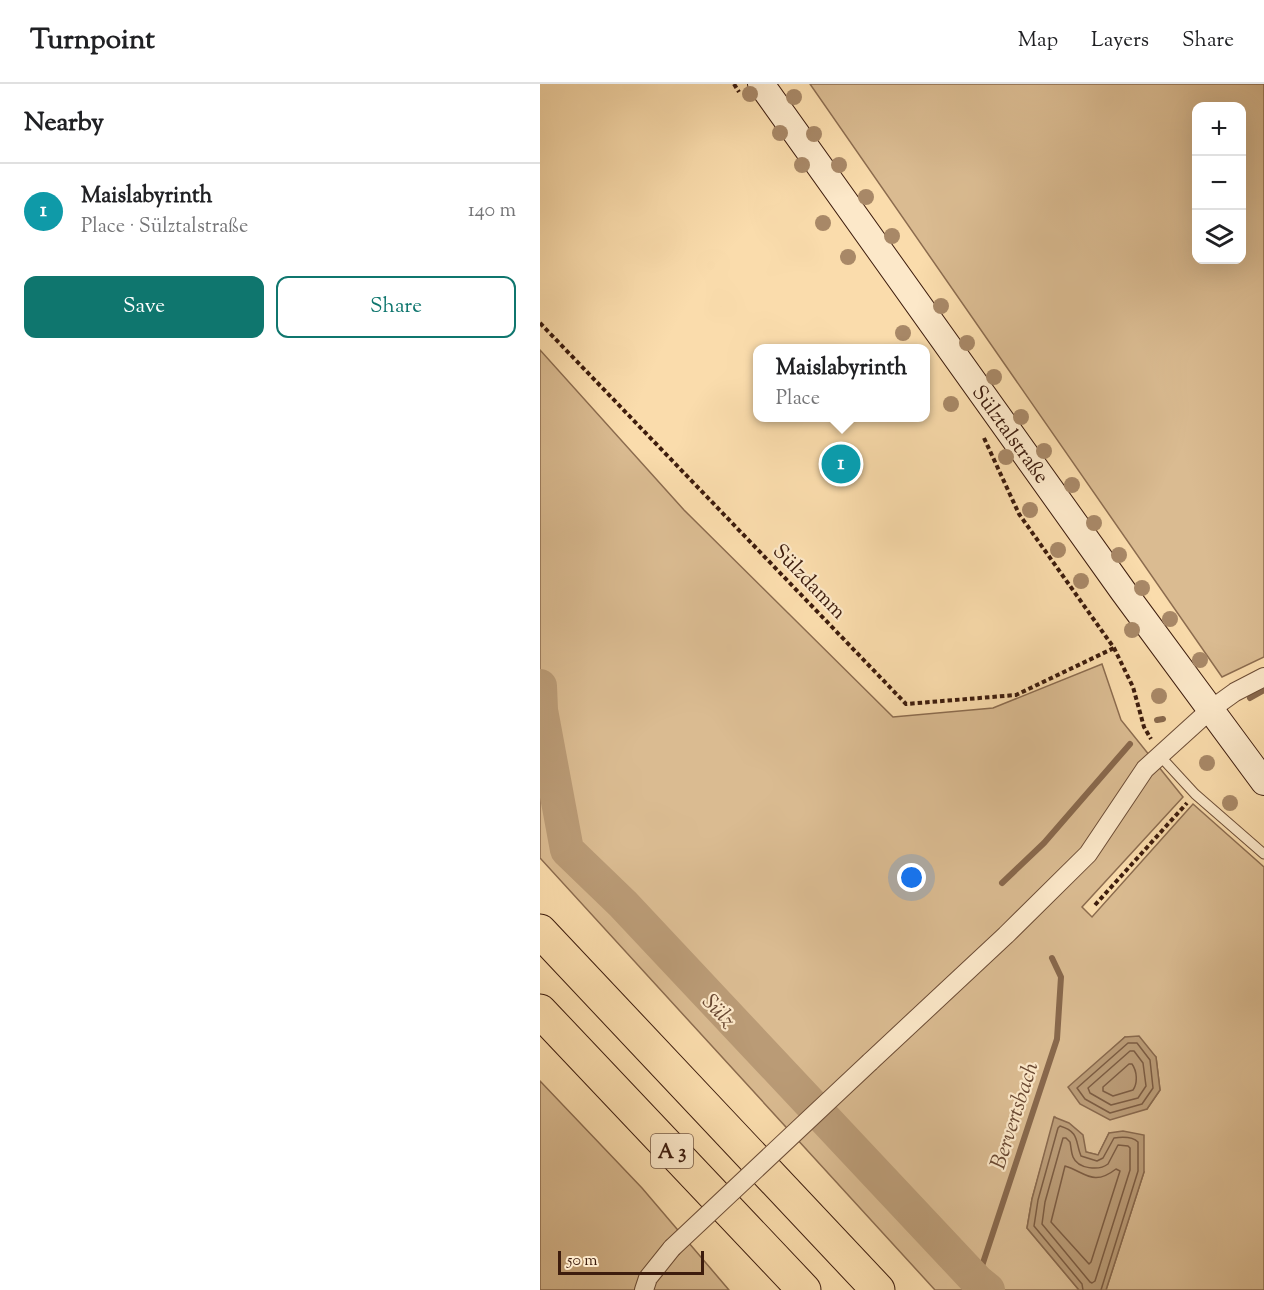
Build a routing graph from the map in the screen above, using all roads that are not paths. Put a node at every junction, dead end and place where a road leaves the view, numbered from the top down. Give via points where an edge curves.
1 (761, 84) edge
2 (1264, 677) edge
3 (1210, 710) junction
4 (1160, 756) junction
5 (1264, 782) edge
6 (1264, 854) edge
7 (540, 931) edge
8 (540, 1011) edge
9 (644, 1290) edge
10 (804, 1290) edge
11 (878, 1290) edge

1 - 3 main road, Sülztalstraße
2 - 3 street
3 - 4 street
3 - 5 main road, Sülztalstraße
4 - 6 lane via 1195,794
4 - 9 street, bridge via 1145,769 1088,854 672,1248 648,1278
7 - 11 highway, A 3
8 - 10 highway, A 3

